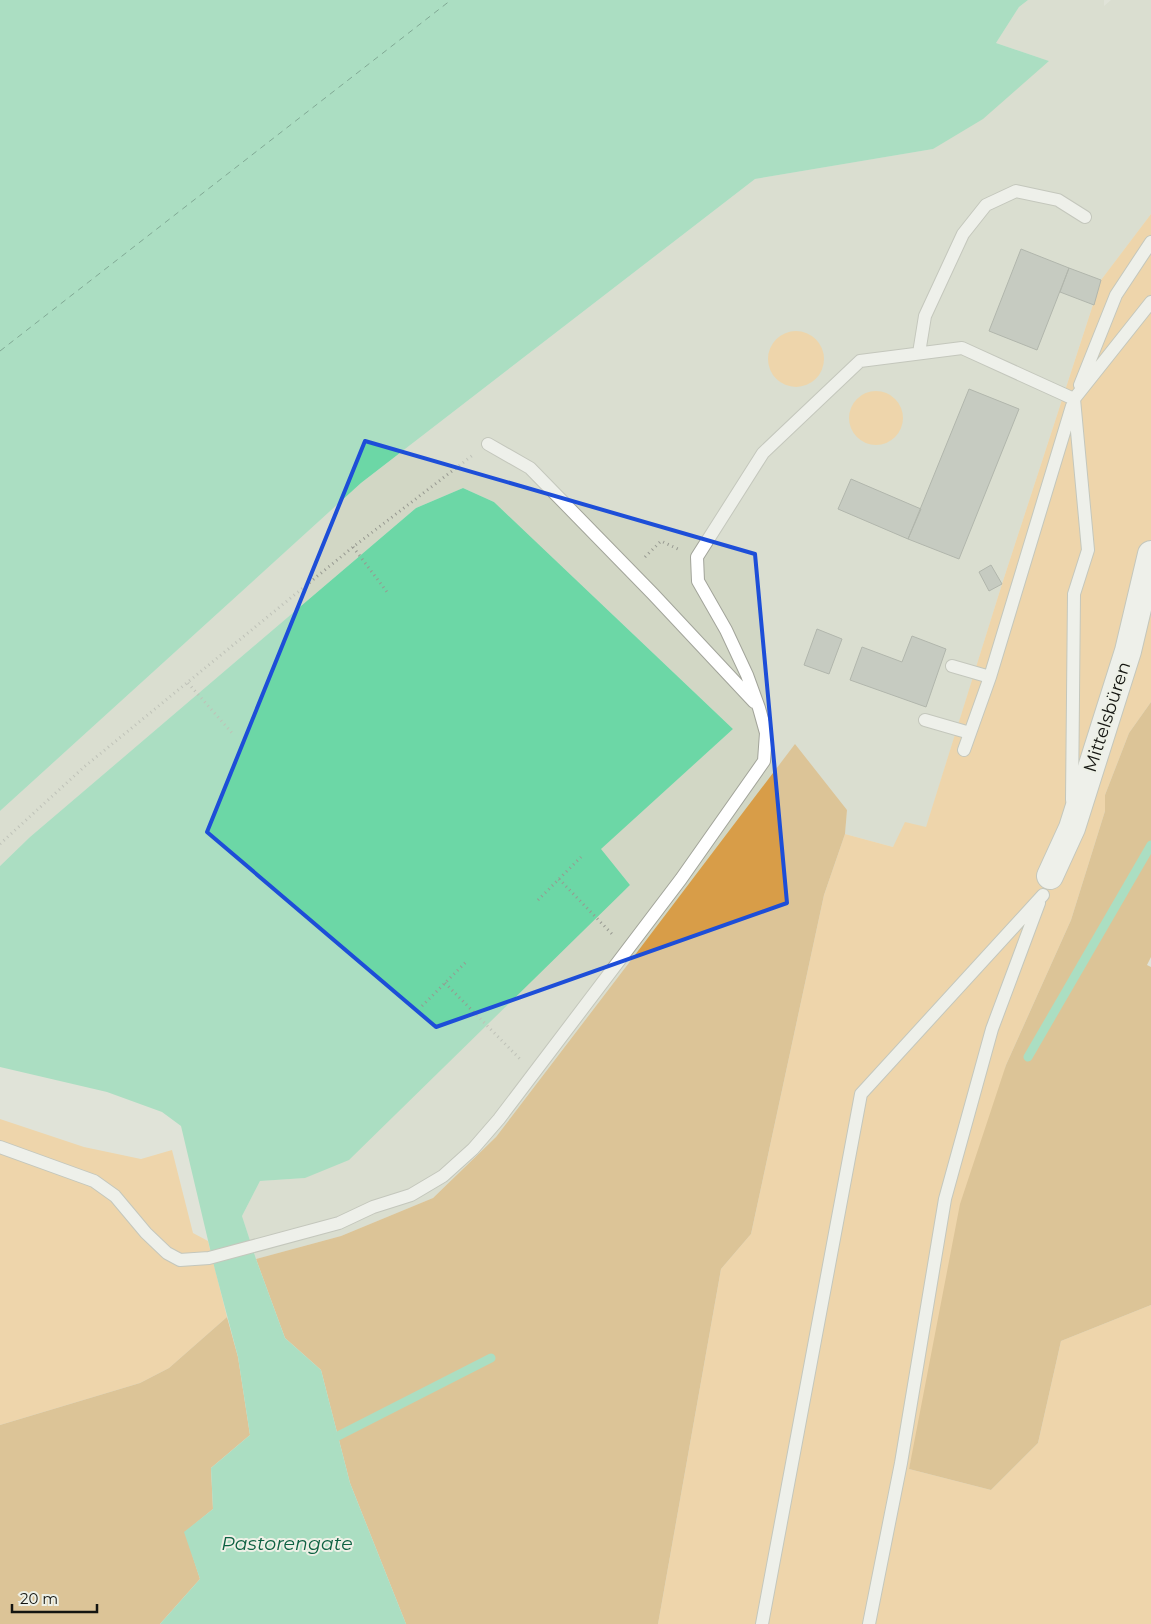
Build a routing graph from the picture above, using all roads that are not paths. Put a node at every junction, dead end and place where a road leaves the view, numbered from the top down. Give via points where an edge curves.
1 (1085, 218) dead end
2 (1151, 242) edge
3 (1151, 302) edge
4 (919, 353) junction
5 (1074, 399) junction
6 (488, 444) road end
7 (1151, 554) edge
8 (952, 666) dead end
9 (990, 677) junction
10 (759, 708) junction
11 (925, 720) dead end
12 (970, 733) junction
13 (964, 750) dead end
14 (1072, 828) junction
15 (1047, 886) junction
16 (0, 1147) edge
17 (762, 1624) edge
18 (869, 1624) edge

1 - 4 lane via 1058,200 1016,192 986,205 963,234 925,316
2 - 5 lane via 1116,295
3 - 5 lane
4 - 5 lane via 962,348
4 - 10 lane via 860,361 763,454 697,557 698,581 726,630
5 - 9 lane
5 - 14 lane via 1088,550 1074,594
6 - 10 lane via 530,468
7 - 14 street, Mittelsbüren via 1128,651
8 - 9 lane
9 - 12 lane
10 - 16 lane via 766,733 764,761 681,879 499,1119 443,1176 412,1195 339,1223 257,1246 209,1258 180,1260 167,1253 115,1196 94,1181
11 - 12 lane
12 - 13 lane
14 - 15 street, Mittelsbüren
15 - 17 lane via 861,1094
15 - 18 lane via 992,1029 944,1199 902,1463

